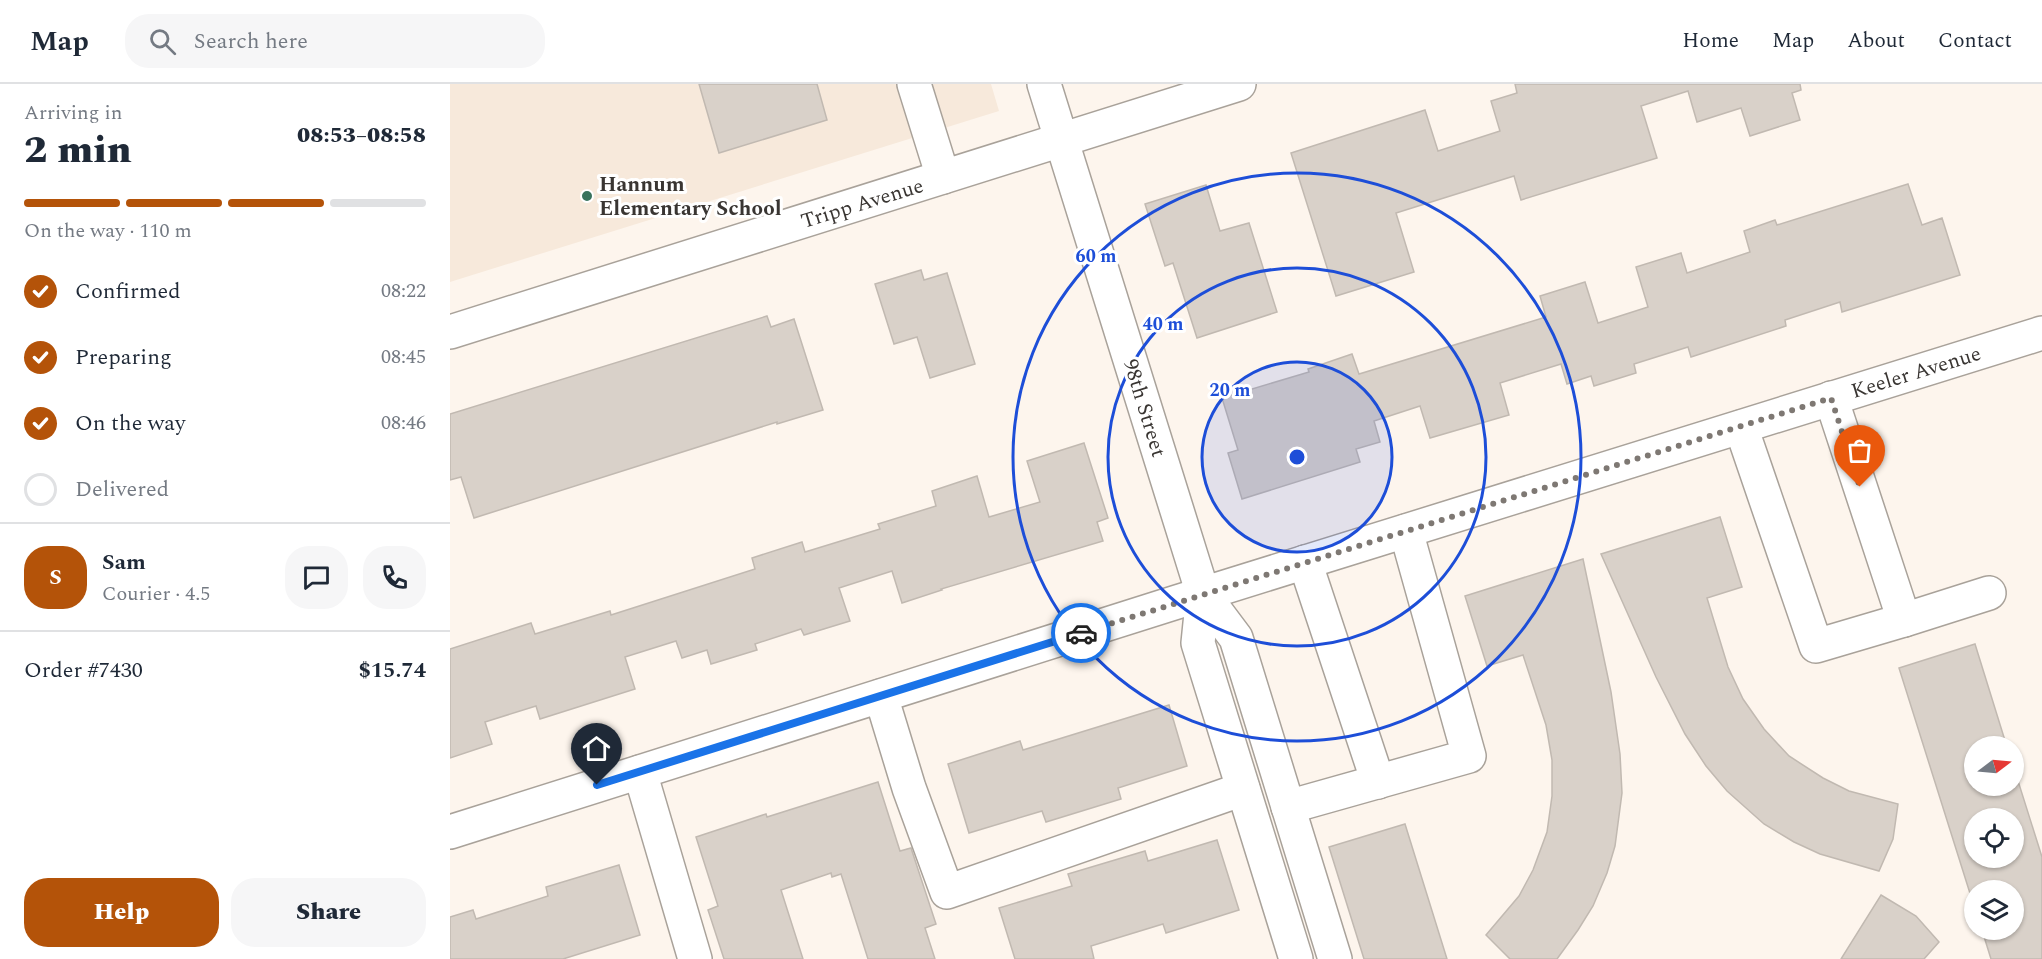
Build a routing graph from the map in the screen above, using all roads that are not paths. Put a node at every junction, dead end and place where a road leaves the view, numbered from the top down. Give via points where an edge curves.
1 (914, 84) edge
2 (1044, 84) edge
3 (1239, 84) edge
4 (1061, 140) junction
5 (943, 177) junction
6 (450, 332) edge
7 (2042, 333) edge
8 (1831, 398) junction
9 (1741, 427) junction
10 (1406, 531) junction
11 (1305, 562) junction
12 (1989, 593) dead end
13 (1203, 594) junction
14 (1904, 620) junction
15 (881, 696) junction
16 (640, 772) junction
17 (1378, 782) junction
18 (1243, 789) junction
19 (1288, 807) junction
20 (450, 832) edge
21 (695, 959) edge
22 (1296, 959) edge
23 (1335, 959) edge

1 - 5 street
2 - 4 street, 98th Street
3 - 4 street, Tripp Avenue
4 - 5 street, Tripp Avenue
4 - 13 street, 98th Street
5 - 6 street, Tripp Avenue
7 - 8 street, Keeler Avenue
8 - 9 street, Keeler Avenue
8 - 14 street
9 - 10 street, Keeler Avenue
9 - 14 street via 1816,646
10 - 11 street, Keeler Avenue
10 - 17 street via 1469,756
11 - 13 street, Keeler Avenue
11 - 17 street
12 - 14 street
13 - 15 street, Keeler Avenue
13 - 18 street via 1198,643
13 - 19 street via 1236,638
15 - 16 street, Keeler Avenue
15 - 18 street via 947,892
16 - 20 street, Keeler Avenue
16 - 21 street
17 - 19 street
18 - 22 street
19 - 23 street

